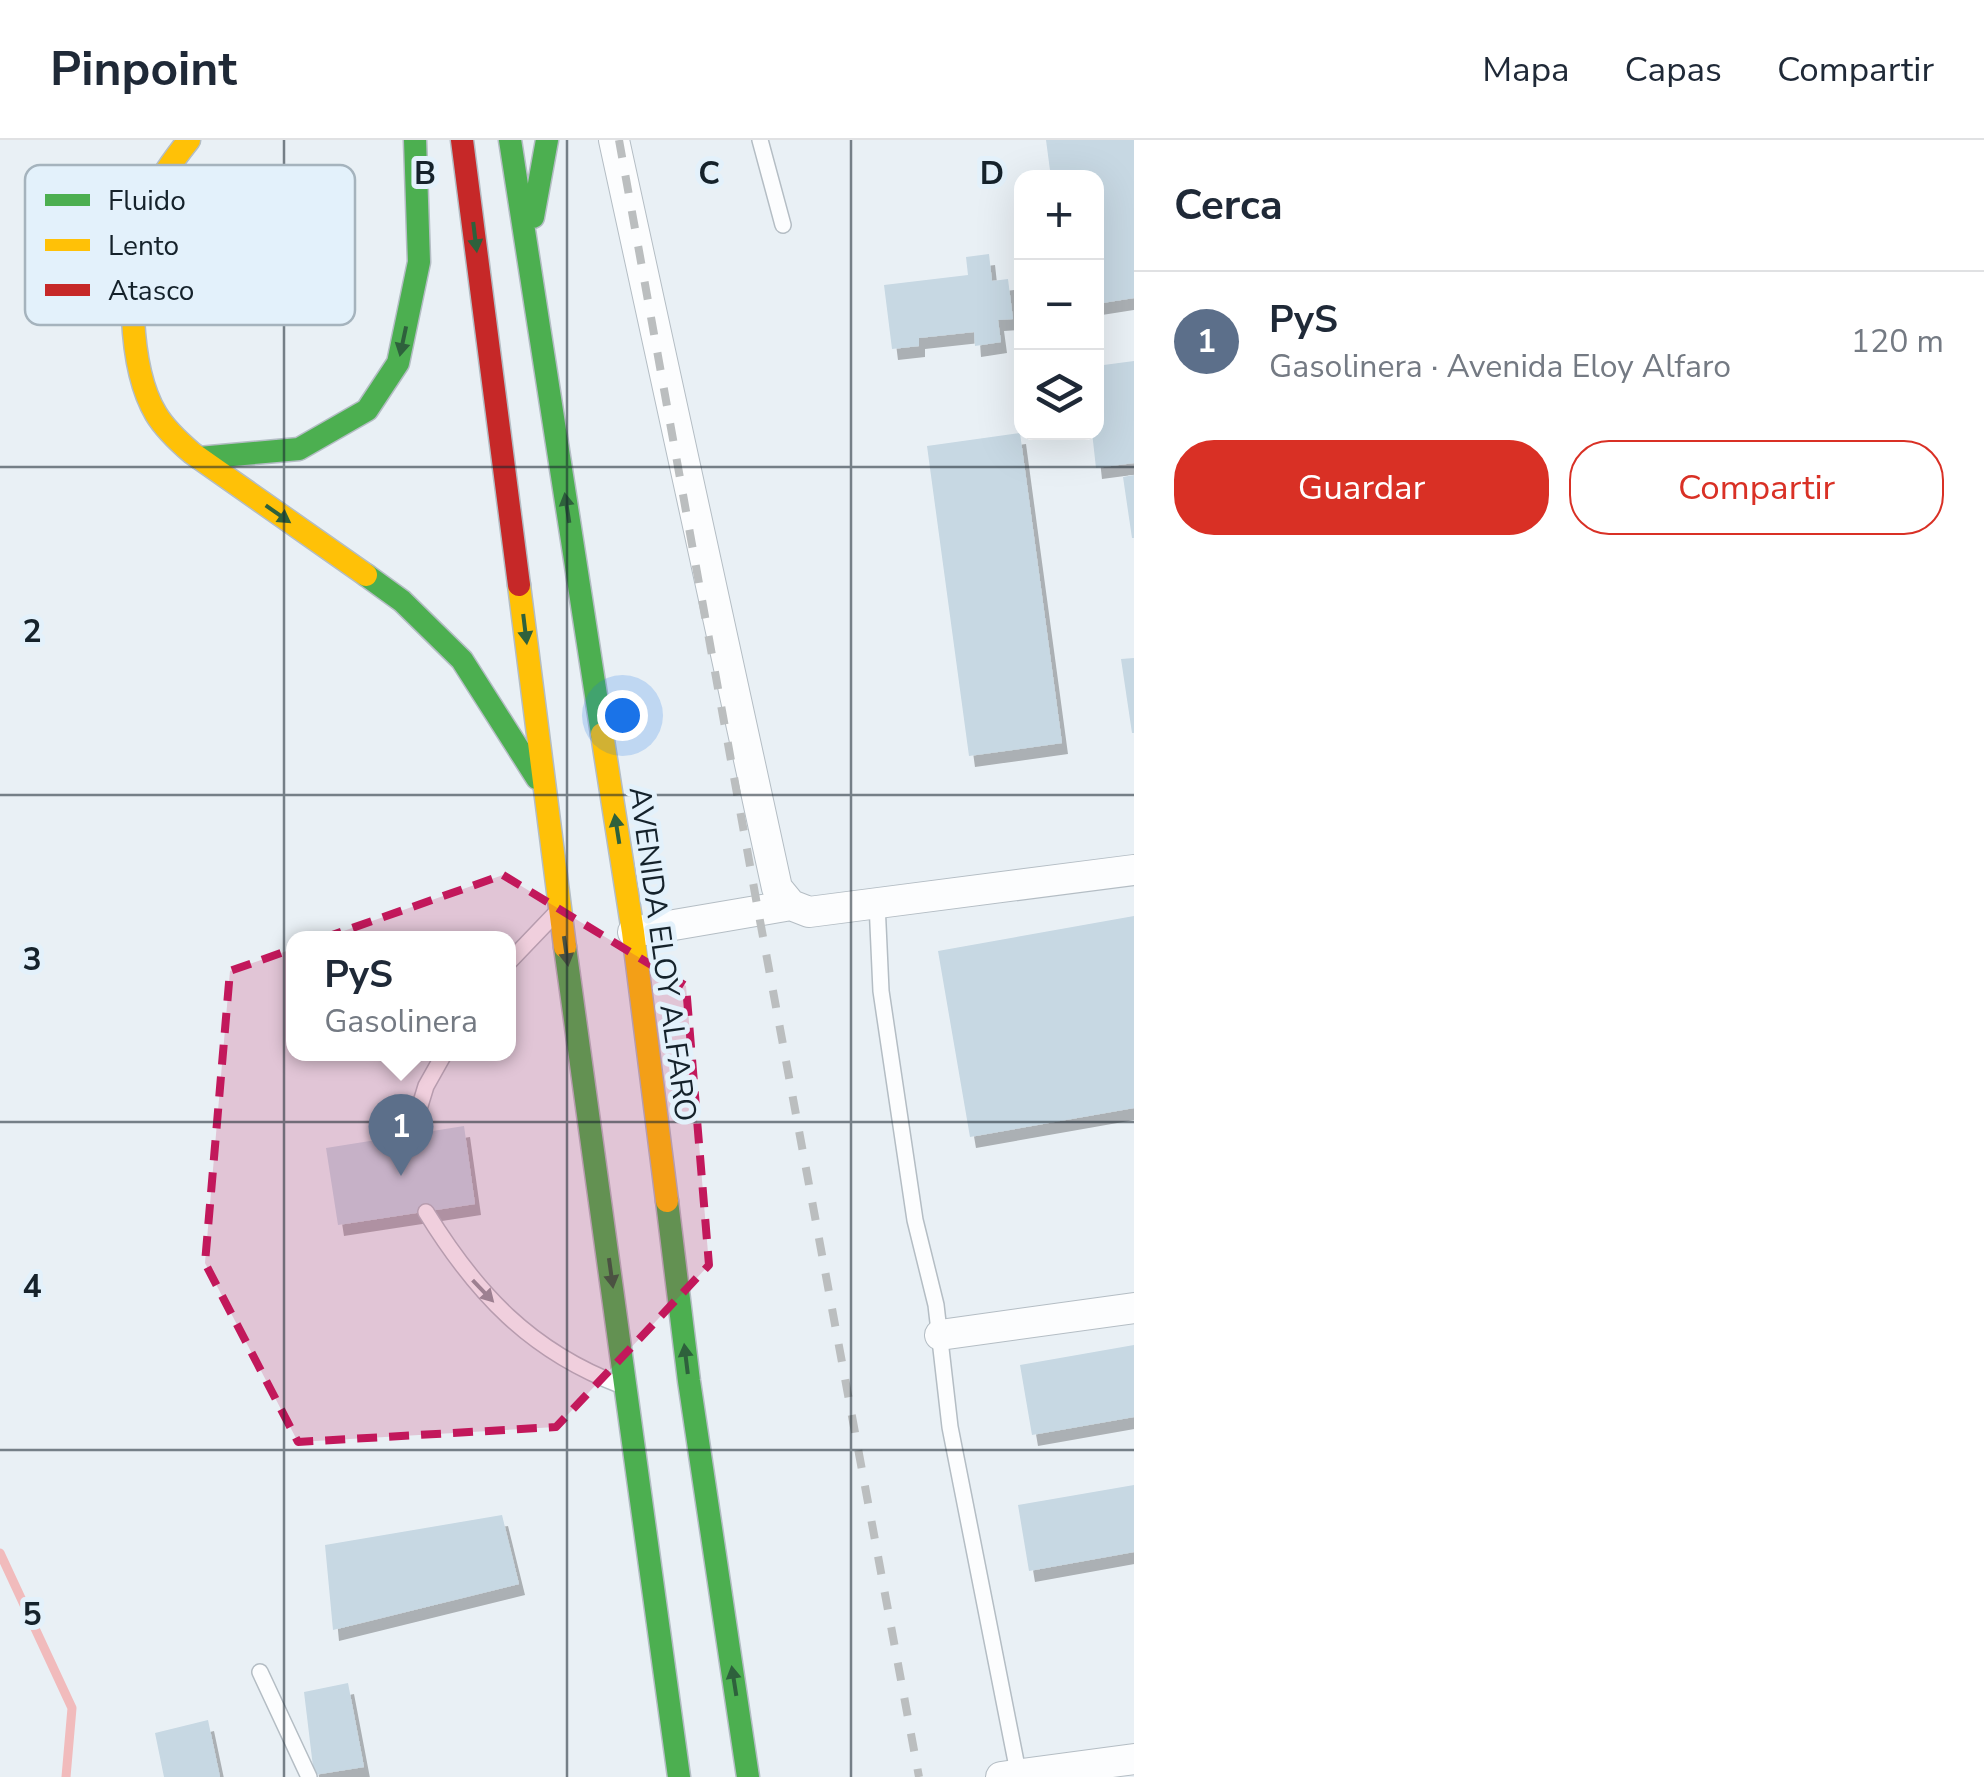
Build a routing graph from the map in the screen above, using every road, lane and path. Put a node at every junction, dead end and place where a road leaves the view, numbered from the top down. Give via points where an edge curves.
1 (189, 140) edge
2 (415, 140) edge
3 (462, 140) edge
4 (510, 140) edge
5 (547, 140) edge
6 (614, 140) edge
7 (760, 140) edge
8 (167, 165) edge
9 (783, 226) dead end
10 (527, 253) junction
11 (133, 325) edge
12 (198, 458) junction
13 (546, 792) junction
14 (1134, 870) edge
15 (877, 903) junction
16 (791, 905) junction
17 (560, 908) junction
18 (633, 932) junction
19 (516, 955) edge
20 (440, 1061) edge
21 (412, 1135) dead end
22 (426, 1212) dead end
23 (1134, 1308) edge
24 (940, 1336) junction
25 (628, 1388) junction
26 (260, 1672) dead end
27 (1134, 1759) edge
28 (1012, 1776) edge
29 (309, 1777) edge
30 (679, 1777) edge
31 (748, 1777) edge

1 - 8 main road
2 -> 12 main road via 419,262 398,363 367,410 299,449
3 -> 13 main road
4 - 10 main road, AVENIDA ELOY ALFARO
5 - 10 main road
6 - 16 street via 777,888
7 - 9 lane
18 -> 10 main road, AVENIDA ELOY ALFARO
11 - 12 main road via 153,408
12 -> 13 main road via 402,601 462,660
13 - 17 main road
14 - 15 street
15 - 16 street via 809,912
15 - 24 lane via 881,990 914,1220
16 - 18 street
17 - 19 lane
17 -> 25 main road
31 -> 18 main road, AVENIDA ELOY ALFARO via 689,1381
20 - 21 lane
22 -> 25 lane via 456,1259 506,1315 548,1351
23 - 24 street
24 - 28 lane
25 - 30 main road
26 - 29 lane
27 - 28 street

